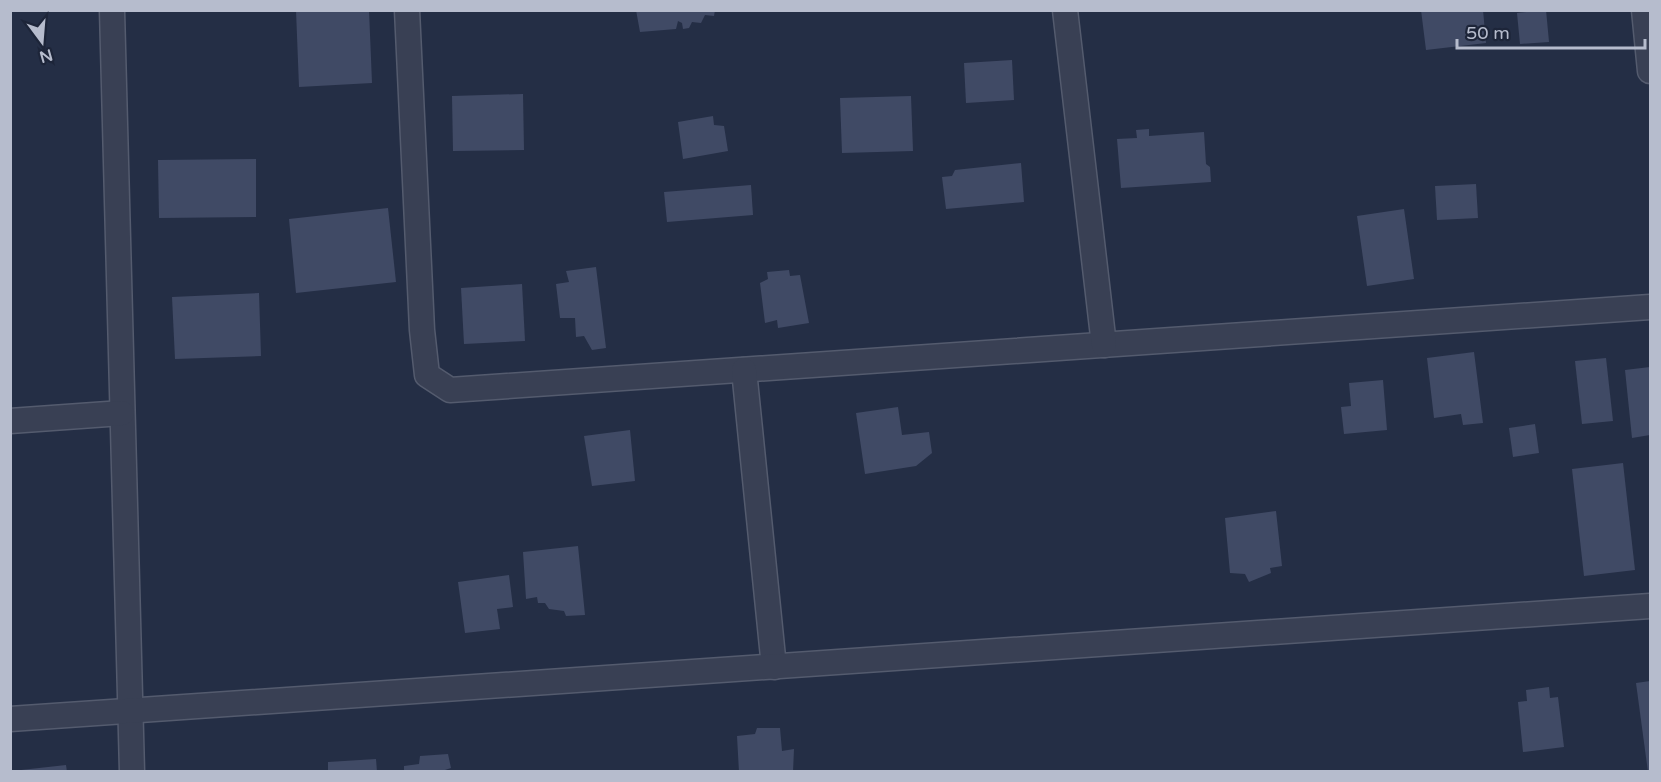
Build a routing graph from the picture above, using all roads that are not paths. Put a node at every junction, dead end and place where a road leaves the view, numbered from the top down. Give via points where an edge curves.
1 (112, 10) edge
2 (407, 10) edge
3 (1065, 10) edge
4 (1644, 10) edge
5 (1650, 71) edge
6 (1650, 308) edge
7 (1104, 345) junction
8 (744, 370) junction
9 (122, 413) junction
10 (10, 421) edge
11 (1650, 606) edge
12 (774, 666) junction
13 (130, 711) junction
14 (10, 719) edge
15 (132, 771) edge

1 - 9 street
2 - 8 street via 427,375 450,390
3 - 7 street
4 - 5 street
6 - 7 street
7 - 8 street
8 - 12 street
9 - 10 street
9 - 13 street
11 - 12 street
12 - 13 street
13 - 14 street
13 - 15 street

